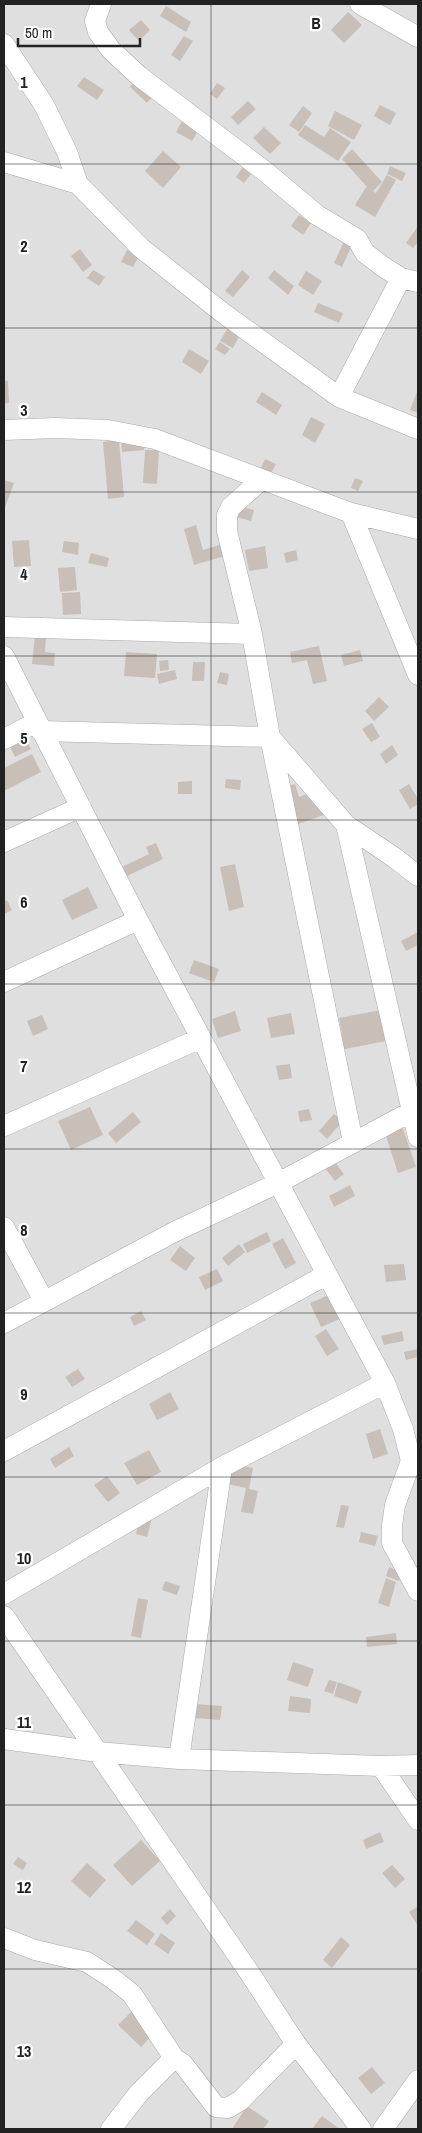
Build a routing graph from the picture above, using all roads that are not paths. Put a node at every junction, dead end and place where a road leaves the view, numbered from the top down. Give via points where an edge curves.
1 (101, 4) edge
2 (360, 4) edge
3 (418, 37) edge
4 (4, 44) edge
5 (4, 162) edge
6 (78, 184) junction
7 (410, 280) edge
8 (339, 397) junction
9 (418, 429) edge
10 (4, 430) edge
11 (261, 480) junction
12 (351, 513) junction
13 (418, 529) edge
14 (4, 628) edge
15 (252, 634) junction
16 (4, 656) edge
17 (418, 676) edge
18 (39, 726) junction
19 (270, 737) junction
20 (4, 739) edge
21 (80, 807) junction
22 (346, 825) junction
23 (4, 842) edge
24 (418, 876) edge
25 (138, 920) junction
26 (4, 982) edge
27 (201, 1038) junction
28 (415, 1110) edge
29 (4, 1126) edge
30 (418, 1138) edge
31 (354, 1142) junction
32 (278, 1183) junction
33 (4, 1227) edge
34 (326, 1274) junction
35 (44, 1301) junction
36 (4, 1322) edge
37 (385, 1383) junction
38 (4, 1451) edge
39 (222, 1467) junction
40 (418, 1591) edge
41 (4, 1594) edge
42 (4, 1616) edge
43 (4, 1740) edge
44 (98, 1752) junction
45 (179, 1759) junction
46 (418, 1765) edge
47 (381, 1766) junction
48 (418, 1820) edge
49 (4, 1938) edge
50 (296, 2044) junction
51 (174, 2058) junction
52 (418, 2080) edge
53 (111, 2129) edge
54 (361, 2129) edge
55 (383, 2129) edge

1 - 7 street via 95,20 98,32 111,50 139,76 317,215 357,239 365,252
2 - 3 street
4 - 6 street via 44,105 67,152
5 - 6 street
6 - 8 street via 141,248 223,313
7 - 8 street
8 - 9 street
10 - 11 street via 108,430 155,439
11 - 12 street
11 - 15 street via 226,515
12 - 13 street
12 - 17 street
14 - 15 street
15 - 19 street
16 - 18 street
18 - 19 street
18 - 20 street
18 - 21 street
19 - 22 street
19 - 31 street
21 - 23 street
21 - 25 street
22 - 24 street
22 - 28 street
25 - 26 street
25 - 27 street
27 - 29 street
27 - 32 street
28 - 30 street
28 - 31 street
31 - 32 street
32 - 34 street
32 - 35 street via 174,1232
33 - 35 street
34 - 37 street
34 - 38 street
35 - 36 street
37 - 39 street
37 - 40 street via 403,1429 411,1461 395,1505 392,1543
39 - 41 street
39 - 45 street
42 - 44 street
43 - 44 street
44 - 45 street
44 - 50 street
45 - 47 street
46 - 47 street
47 - 48 street
49 - 51 street via 35,1950 87,1962 113,1978 132,1994
50 - 51 street via 241,2100 228,2108 216,2107 183,2064
50 - 54 street
51 - 53 street via 139,2093
52 - 55 street

